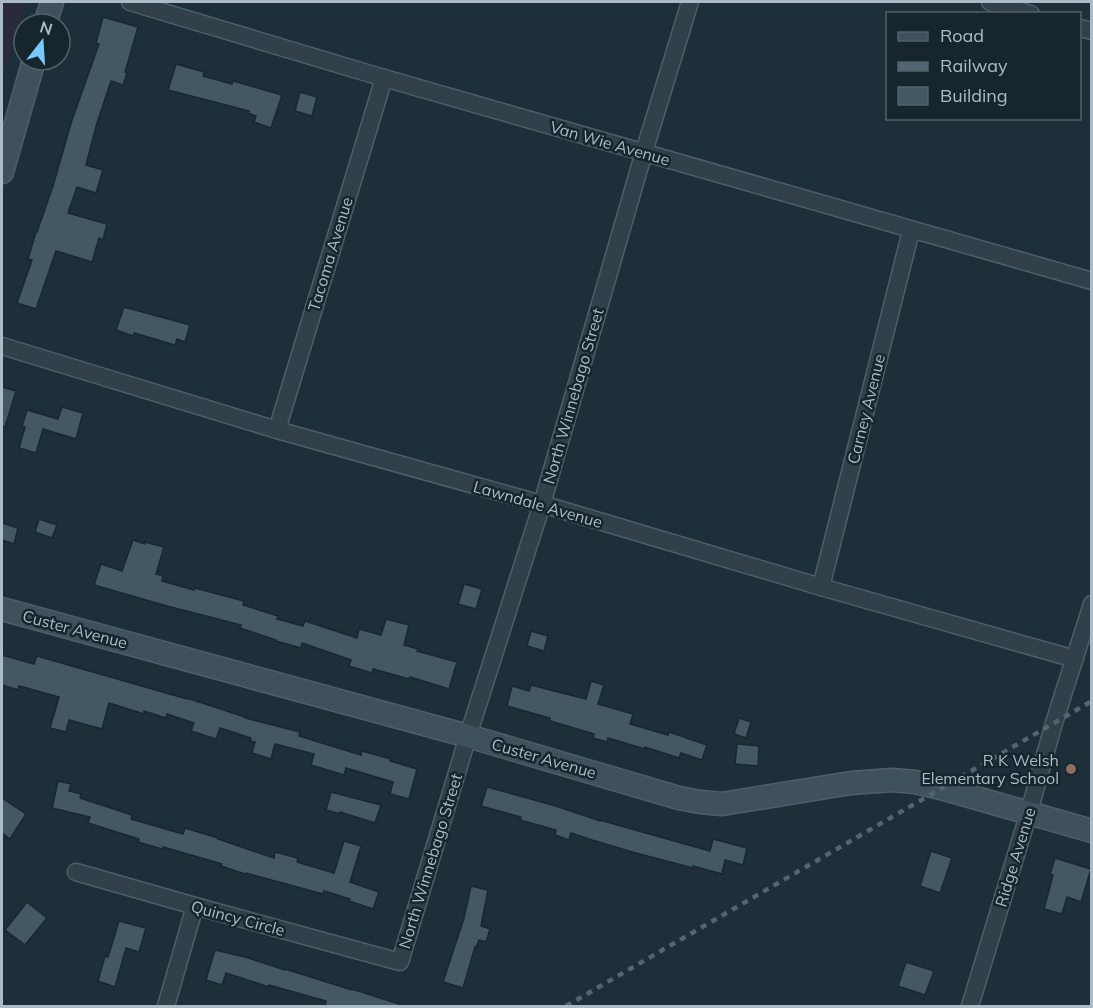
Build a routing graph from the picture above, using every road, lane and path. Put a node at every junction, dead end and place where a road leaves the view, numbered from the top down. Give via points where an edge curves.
1 (130, 2) edge
2 (690, 2) edge
3 (990, 2) edge
4 (1024, 12) edge
5 (31, 72) edge
6 (384, 78) junction
7 (644, 152) junction
8 (2, 172) edge
9 (911, 231) junction
10 (1092, 281) edge
11 (2, 346) edge
12 (277, 430) junction
13 (542, 504) junction
14 (821, 587) junction
15 (1092, 604) edge
16 (2, 609) edge
17 (1075, 659) junction
18 (468, 736) junction
19 (1029, 812) junction
20 (1092, 831) edge
21 (76, 872) dead end
22 (195, 906) junction
23 (400, 962) joint
24 (166, 1006) edge
25 (970, 1006) edge

1 - 6 street, Van Wie Avenue
2 - 7 street, North Winnebago Street
3 - 4 street
5 - 8 street
6 - 7 street, Van Wie Avenue
6 - 12 street, Tacoma Avenue
7 - 9 street, Van Wie Avenue
7 - 13 street, North Winnebago Street
9 - 10 street, Van Wie Avenue
9 - 14 street, Carney Avenue
11 - 12 street, Lawndale Avenue
12 - 13 street, Lawndale Avenue
13 - 14 street, Lawndale Avenue
13 - 18 street, North Winnebago Street
14 - 17 street, Lawndale Avenue
15 - 17 street, Ridge Avenue
16 - 18 street, Custer Avenue
17 - 19 street, Ridge Avenue
18 - 19 street, Custer Avenue via 700,802 722,804 892,780 915,782
18 - 23 street, North Winnebago Street
19 - 20 street, Custer Avenue
19 - 25 street, Ridge Avenue
21 - 22 street, Quincy Circle
22 - 23 street, Quincy Circle
22 - 24 street

